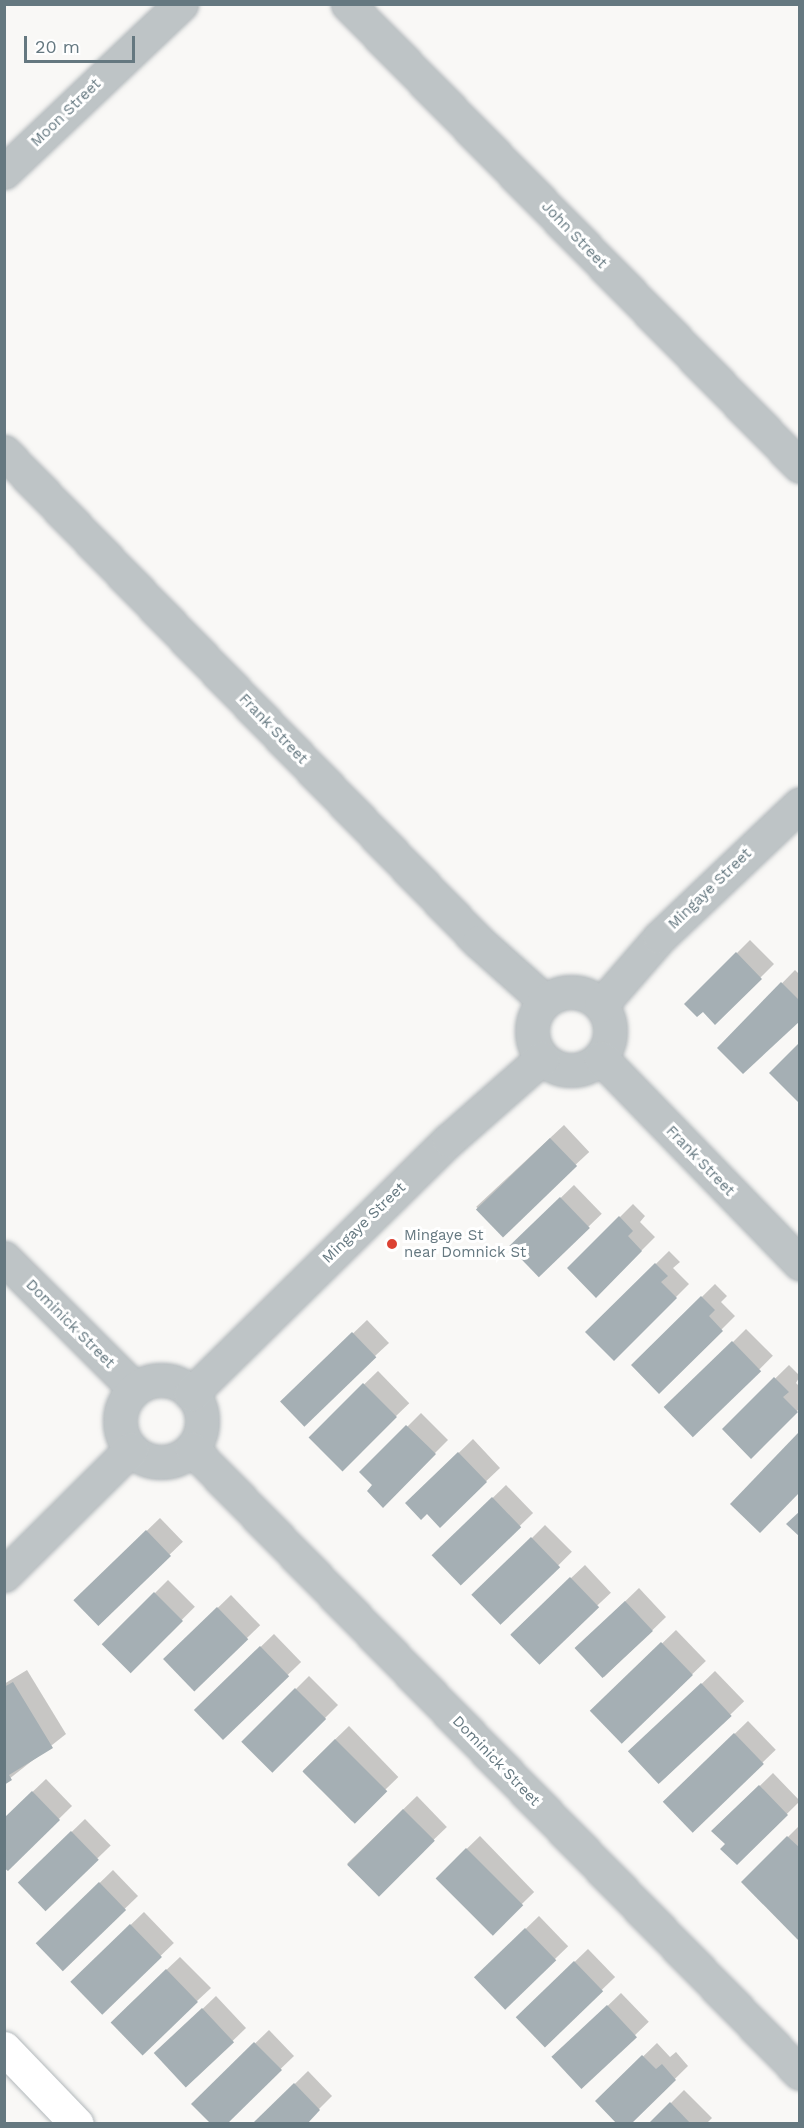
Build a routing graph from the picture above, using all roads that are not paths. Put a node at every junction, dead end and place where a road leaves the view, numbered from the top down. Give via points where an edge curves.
1 (181, 4) edge
2 (348, 4) edge
3 (4, 172) edge
4 (4, 452) edge
5 (800, 465) edge
6 (800, 804) edge
7 (545, 1001) junction
8 (601, 1005) junction
9 (542, 1058) junction
10 (601, 1058) junction
11 (4, 1258) edge
12 (800, 1263) edge
13 (135, 1389) junction
14 (190, 1394) junction
15 (132, 1449) junction
16 (192, 1449) junction
17 (4, 1575) edge
18 (4, 2048) edge
19 (800, 2073) edge
20 (77, 2124) edge

1 - 3 street, Moon Street
2 - 5 street, John Street
4 - 7 street, Frank Street via 479,942
6 - 8 street, Mingaye Street via 660,936
7 - 8 street via 574,991
7 - 9 street via 533,1018 532,1029 532,1039
8 - 10 street via 611,1031
9 - 10 street via 565,1070 591,1066
9 - 14 street, Mingaye Street via 449,1140
10 - 12 street, Frank Street
11 - 13 street, Dominick Street
13 - 14 street via 161,1380
13 - 15 street via 126,1399 120,1418 121,1432
14 - 16 street via 202,1417 199,1437
15 - 16 street via 148,1461 162,1462 175,1460
15 - 17 street
16 - 19 street, Dominick Street
18 - 20 main road

